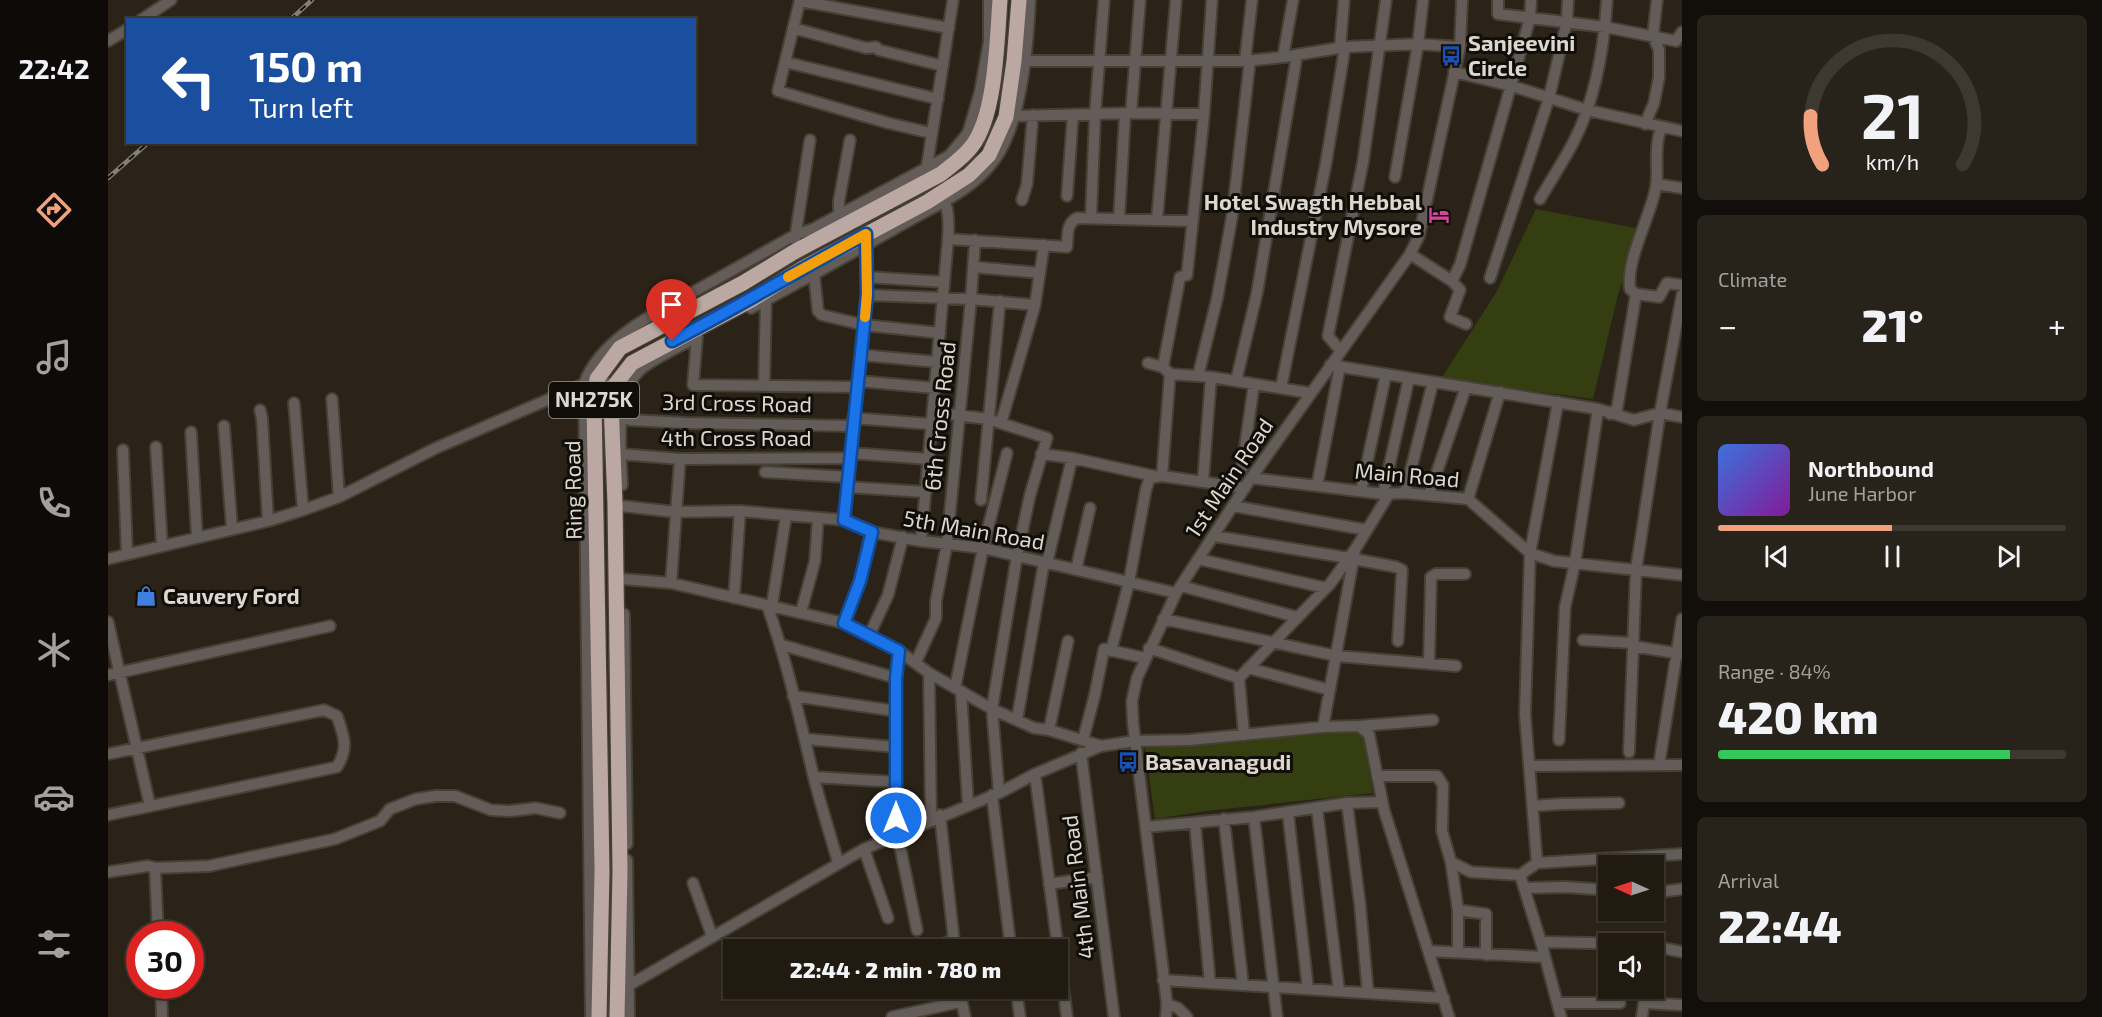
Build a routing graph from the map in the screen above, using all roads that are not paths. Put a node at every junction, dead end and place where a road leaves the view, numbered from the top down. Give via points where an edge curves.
1 (171, 0) edge
2 (953, 0) edge
3 (989, 0) edge
4 (1000, 0) edge
5 (1019, 0) edge
6 (1030, 0) edge
7 (1104, 0) edge
8 (1140, 0) edge
9 (1176, 0) edge
10 (1212, 0) edge
11 (1252, 0) edge
12 (1293, 0) edge
13 (1344, 0) edge
14 (1386, 0) edge
15 (1423, 0) edge
16 (1462, 0) edge
17 (1498, 0) edge
18 (1530, 0) edge
19 (1568, 0) edge
20 (1607, 0) edge
21 (1657, 0) edge
22 (800, 1) edge
23 (144, 18) edge
24 (1530, 18) junction
25 (1567, 21) junction
26 (1605, 27) junction
27 (793, 28) junction
28 (949, 28) junction
29 (126, 30) edge
30 (1682, 32) edge
31 (1653, 36) junction
32 (108, 41) edge
33 (1380, 45) junction
34 (1418, 45) junction
35 (1343, 47) junction
36 (1460, 47) junction
37 (1297, 55) junction
38 (1284, 57) junction
39 (1207, 59) junction
40 (1135, 60) junction
41 (1171, 60) junction
42 (1248, 60) junction
43 (1024, 61) junction
44 (1100, 61) junction
45 (785, 62) junction
46 (944, 66) junction
47 (1454, 72) junction
48 (1512, 87) junction
49 (1549, 98) junction
50 (938, 99) junction
51 (1587, 110) junction
52 (1128, 113) junction
53 (1073, 114) junction
54 (1166, 114) junction
55 (1204, 114) junction
56 (1033, 115) junction
57 (1095, 115) junction
58 (1013, 116) junction
59 (1645, 124) junction
60 (1661, 127) junction
61 (1682, 131) edge
62 (931, 133) junction
63 (810, 140) dead end
64 (850, 140) dead end
65 (926, 175) junction
66 (1395, 177) dead end
67 (1656, 184) junction
68 (1682, 188) edge
69 (897, 196) junction
70 (943, 196) junction
71 (1067, 196) dead end
72 (1540, 199) dead end
73 (1022, 200) dead end
74 (903, 214) junction
75 (839, 215) junction
76 (1090, 217) junction
77 (1119, 219) junction
78 (1157, 220) junction
79 (1192, 221) junction
80 (795, 235) junction
81 (948, 238) junction
82 (866, 240) junction
83 (975, 240) junction
84 (1044, 245) junction
85 (794, 252) junction
86 (1410, 254) junction
87 (974, 267) junction
88 (1040, 273) junction
89 (814, 274) junction
90 (867, 277) junction
91 (1490, 278) dead end
92 (1452, 280) junction
93 (944, 282) junction
94 (1682, 285) edge
95 (867, 294) junction
96 (1636, 294) junction
97 (1682, 295) edge
98 (943, 298) junction
99 (971, 299) junction
100 (766, 300) junction
101 (1000, 301) junction
102 (1035, 305) junction
103 (1466, 324) dead end
104 (864, 325) junction
105 (940, 333) junction
106 (697, 337) junction
107 (1340, 350) junction
108 (861, 355) junction
109 (937, 362) junction
110 (1148, 363) dead end
111 (1335, 365) junction
112 (1167, 371) junction
113 (1386, 374) junction
114 (1198, 376) junction
115 (1211, 378) junction
116 (1408, 378) junction
117 (591, 381) junction
118 (1236, 381) junction
119 (1433, 382) junction
120 (858, 384) junction
121 (1254, 384) junction
122 (614, 386) junction
123 (764, 386) junction
124 (1466, 387) junction
125 (935, 388) junction
126 (1281, 388) junction
127 (1500, 392) junction
128 (1310, 393) junction
129 (332, 399) dead end
130 (1558, 402) junction
131 (294, 403) dead end
132 (1598, 409) junction
133 (260, 410) dead end
134 (933, 412) junction
135 (1660, 413) junction
136 (1610, 414) junction
137 (961, 415) junction
138 (620, 417) junction
139 (1682, 417) edge
140 (988, 420) junction
141 (853, 422) junction
142 (1001, 423) junction
143 (930, 424) junction
144 (224, 426) dead end
145 (191, 432) dead end
146 (156, 447) dead end
147 (123, 450) dead end
148 (1007, 453) dead end
149 (621, 454) junction
150 (1041, 454) junction
151 (851, 455) junction
152 (1072, 458) junction
153 (680, 459) junction
154 (929, 459) junction
155 (1242, 468) dead end
156 (765, 472) dead end
157 (1158, 476) junction
158 (1251, 478) junction
159 (848, 482) junction
160 (1203, 482) junction
161 (1317, 486) junction
162 (1245, 488) junction
163 (1361, 491) junction
164 (926, 492) junction
165 (1406, 493) junction
166 (1386, 494) junction
167 (1429, 495) junction
168 (339, 497) junction
169 (1468, 499) junction
170 (981, 500) dead end
171 (622, 506) junction
172 (1233, 506) junction
173 (1090, 508) dead end
174 (303, 510) junction
175 (740, 511) junction
176 (675, 512) junction
177 (786, 516) junction
178 (818, 518) junction
179 (844, 520) junction
180 (268, 521) junction
181 (232, 530) junction
182 (1367, 530) junction
183 (872, 532) junction
184 (1214, 536) junction
185 (197, 537) junction
186 (903, 537) junction
187 (921, 541) junction
188 (947, 543) junction
189 (162, 546) junction
190 (983, 548) junction
191 (1530, 553) junction
192 (127, 554) junction
193 (1353, 555) junction
194 (1017, 556) junction
195 (108, 559) edge
196 (1198, 559) junction
197 (1046, 563) junction
198 (1575, 563) junction
199 (1076, 570) junction
200 (1636, 570) junction
201 (1465, 574) dead end
202 (1682, 575) edge
203 (622, 579) junction
204 (1129, 582) junction
205 (672, 583) junction
206 (1326, 588) junction
207 (1178, 590) junction
208 (734, 598) junction
209 (769, 605) junction
210 (801, 612) junction
211 (1297, 616) junction
212 (1163, 619) junction
213 (1682, 619) edge
214 (108, 622) edge
215 (844, 623) junction
216 (330, 626) dead end
217 (869, 636) junction
218 (1583, 640) dead end
219 (1068, 641) dead end
220 (1398, 641) dead end
221 (1273, 643) junction
222 (1633, 644) junction
223 (782, 645) junction
224 (899, 651) junction
225 (1111, 651) junction
226 (1147, 653) junction
227 (1679, 653) edge
228 (1337, 656) junction
229 (916, 662) junction
230 (1429, 664) junction
231 (1456, 666) dead end
232 (1248, 668) junction
233 (119, 673) junction
234 (930, 674) junction
235 (108, 675) edge
236 (896, 678) junction
237 (1239, 678) junction
238 (958, 690) junction
239 (1330, 690) junction
240 (793, 696) junction
241 (992, 709) junction
242 (896, 711) junction
243 (1017, 720) junction
244 (1432, 720) dead end
245 (1359, 726) junction
246 (1323, 727) junction
247 (1049, 729) junction
248 (1244, 735) junction
249 (806, 739) junction
250 (1083, 740) junction
251 (1559, 740) dead end
252 (1135, 741) junction
253 (1101, 746) junction
254 (896, 747) junction
255 (138, 748) junction
256 (1629, 752) dead end
257 (1082, 753) junction
258 (108, 754) edge
259 (1659, 765) junction
260 (1682, 765) edge
261 (1529, 766) junction
262 (1035, 774) junction
263 (1377, 776) junction
264 (814, 777) junction
265 (896, 782) junction
266 (995, 794) junction
267 (1382, 802) junction
268 (1347, 803) junction
269 (1619, 803) dead end
270 (968, 804) junction
271 (150, 806) junction
272 (1533, 806) junction
273 (1317, 807) junction
274 (560, 813) dead end
275 (1288, 813) junction
276 (108, 815) edge
277 (1254, 817) junction
278 (936, 818) junction
279 (1224, 819) junction
280 (1195, 823) junction
281 (1146, 827) junction
282 (896, 835) junction
283 (864, 849) junction
284 (1682, 854) edge
285 (838, 862) junction
286 (1451, 862) junction
287 (1537, 862) junction
288 (155, 868) junction
289 (108, 872) edge
290 (1520, 875) junction
291 (1097, 877) junction
292 (693, 883) dead end
293 (1049, 884) junction
294 (1524, 888) junction
295 (1598, 889) edge
296 (1682, 889) edge
297 (1664, 891) edge
298 (1458, 910) junction
299 (888, 918) dead end
300 (157, 921) edge
301 (917, 930) dead end
302 (712, 936) junction
303 (953, 939) edge
304 (1010, 939) edge
305 (1541, 942) junction
306 (1598, 943) edge
307 (1664, 948) edge
308 (1429, 951) junction
309 (1458, 952) junction
310 (1682, 952) edge
311 (1486, 955) junction
312 (1545, 957) junction
313 (1163, 980) junction
314 (1210, 983) junction
315 (629, 984) junction
316 (1243, 985) junction
317 (1275, 987) junction
318 (1308, 989) junction
319 (1339, 991) junction
320 (1368, 993) junction
321 (617, 997) junction
322 (1444, 998) junction
323 (161, 999) edge
324 (960, 999) edge
325 (1018, 999) edge
326 (1645, 999) edge
327 (1682, 1001) edge
328 (960, 1002) junction
329 (1558, 1003) junction
330 (1620, 1003) dead end
331 (1644, 1003) junction
332 (1167, 1004) junction
333 (592, 1014) edge
334 (162, 1016) edge
335 (617, 1017) edge
336 (629, 1017) edge
337 (892, 1017) edge
338 (965, 1017) edge
339 (1020, 1017) edge
340 (1067, 1017) edge
341 (1114, 1017) edge
342 (1166, 1017) edge
343 (1187, 1017) edge
344 (1277, 1017) edge
345 (1449, 1017) edge
346 (1561, 1017) edge
347 (1642, 1017) edge

1 - 23 street
2 - 28 street
3 - 65 street via 989,42 968,133
4 - 65 highway, NH275K via 988,112 974,145 941,174
5 - 70 highway, NH275K via 1006,117 989,155
6 - 43 street
7 - 44 street
8 - 40 street
9 - 41 street
10 - 39 street
11 - 42 street
12 - 38 street
13 - 35 street
14 - 33 street
15 - 34 street
16 - 36 street, 1st Main Road
17 - 24 street via 1498,14
18 - 24 street
19 - 25 street
20 - 26 street
21 - 31 street
22 - 27 street
22 - 28 street
24 - 25 street
24 - 48 street
25 - 26 street
25 - 49 street
26 - 31 street
26 - 51 street
27 - 45 street
27 - 46 street
28 - 46 street
29 - 32 street
30 - 31 street via 1676,41
31 - 59 street via 1659,50 1659,77
33 - 34 street
33 - 35 street
33 - 107 street via 1363,162 1328,336
34 - 36 street
34 - 66 street
35 - 37 street
35 - 126 street via 1326,163
36 - 47 street, 1st Main Road
37 - 38 street
37 - 118 street via 1257,293
38 - 42 street
39 - 41 street
39 - 42 street
39 - 55 street
40 - 41 street
40 - 44 street
40 - 52 street
41 - 54 street
42 - 114 street via 1232,217
43 - 44 street
43 - 58 street
44 - 57 street
45 - 50 street
45 - 62 street via 778,91
46 - 50 street
47 - 48 street
47 - 86 street, 1st Main Road via 1419,236
48 - 49 street
48 - 92 street via 1460,265
49 - 51 street
49 - 91 street
50 - 62 street
51 - 59 street
51 - 72 street via 1574,142
52 - 54 street
52 - 57 street
52 - 77 street
53 - 56 street
53 - 57 street
53 - 71 street
54 - 55 street
54 - 78 street
55 - 79 street
56 - 58 street
56 - 73 street
57 - 76 street
58 - 70 street via 997,157 985,172
59 - 60 street
60 - 61 street
60 - 67 street
62 - 65 street
63 - 80 street
64 - 75 street
65 - 69 highway, NH275K
65 - 75 street
67 - 68 street
67 - 96 street via 1629,279 1630,289
69 - 74 highway
69 - 85 highway, NH275K
70 - 74 highway, NH275K
70 - 81 street
70 - 82 street
74 - 82 highway, NH275K
75 - 80 street
76 - 77 street
76 - 84 street via 1071,222 1067,247
77 - 78 street
78 - 79 street
79 - 112 street via 1187,275 1180,277
80 - 85 street
80 - 117 street via 633,327 598,358 588,373
81 - 83 street
81 - 93 street
82 - 89 street
82 - 90 street
82 - 122 highway, NH275K via 803,268 632,363
83 - 84 street
83 - 87 street, 6th Cross Road
84 - 88 street
85 - 117 highway, NH275K via 620,348
86 - 92 street
86 - 107 street, 1st Main Road
87 - 88 street
87 - 99 street, 6th Cross Road
88 - 102 street
89 - 100 street
89 - 104 street via 818,311 826,317
90 - 93 street
90 - 95 street
92 - 103 street via 1460,290 1450,317
93 - 98 street
94 - 96 street via 1667,283 1659,297
95 - 98 street
95 - 104 street
96 - 136 street via 1617,410
97 - 135 street
98 - 99 street
98 - 105 street
99 - 101 street
99 - 137 street, 6th Cross Road
100 - 106 street
100 - 123 street
101 - 102 street
101 - 140 street
102 - 142 street
104 - 105 street
104 - 108 street
105 - 109 street
106 - 123 street via 693,386
106 - 138 street via 640,369 628,387
107 - 111 street, 1st Main Road
108 - 109 street
108 - 120 street
109 - 125 street
110 - 112 street
111 - 113 street
111 - 128 street, 1st Main Road
111 - 161 street
112 - 114 street
112 - 157 street
113 - 116 street
113 - 163 street
114 - 115 street
115 - 118 street
115 - 160 street
116 - 119 street
116 - 166 street
117 - 122 street
117 - 168 street via 436,448
117 - 333 highway, Ring Road / NH275K via 602,871
118 - 121 street
119 - 124 street
119 - 165 street
120 - 123 street
120 - 125 street
120 - 141 street
121 - 126 street
121 - 155 street
122 - 321 highway, Ring Road / NH275K via 611,403 620,871
124 - 127 street
124 - 167 street
125 - 134 street
126 - 128 street
127 - 130 street
127 - 169 street
128 - 158 street, 1st Main Road
129 - 168 street
130 - 132 street
130 - 191 street
131 - 174 street
132 - 136 street
132 - 198 street
133 - 180 street
134 - 137 street
134 - 143 street
135 - 136 street via 1634,420
135 - 139 street
135 - 200 street
137 - 140 street
137 - 188 street, 6th Cross Road
138 - 141 street, 3rd Cross Road via 686,423
138 - 149 street
140 - 142 street
140 - 170 street
141 - 143 street, 3rd Cross Road
141 - 151 street
142 - 150 street via 1047,438
143 - 154 street
144 - 181 street
145 - 185 street
146 - 189 street
147 - 192 street
148 - 190 street
149 - 153 street, 4th Cross Road
149 - 171 street
150 - 152 street
150 - 194 street
151 - 153 street, 4th Cross Road
151 - 154 street, 4th Cross Road
151 - 159 street
152 - 157 street
152 - 197 street
153 - 176 street
154 - 164 street
156 - 159 street
157 - 160 street
157 - 204 street via 1150,478 1146,489
158 - 161 street, Main Road
158 - 162 street, 1st Main Road
159 - 164 street
159 - 179 street
160 - 162 street
161 - 163 street, Main Road
162 - 172 street, 1st Main Road
163 - 166 street, Main Road
164 - 187 street
165 - 166 street, Main Road
165 - 167 street, Main Road
166 - 182 street
167 - 169 street, Main Road
168 - 174 street
169 - 191 street, Main Road
171 - 176 street, 5th Main Road
171 - 203 street
172 - 182 street
172 - 184 street, 1st Main Road
173 - 199 street
174 - 180 street
175 - 176 street, 5th Main Road
175 - 177 street, 5th Main Road
175 - 208 street
176 - 205 street
177 - 178 street, 5th Main Road
177 - 209 street
178 - 179 street, 5th Main Road
178 - 210 street via 815,561
179 - 183 street, 5th Main Road
180 - 181 street
181 - 185 street
182 - 193 street
183 - 186 street, 5th Main Road
183 - 215 street
184 - 193 street
184 - 196 street, 1st Main Road
185 - 189 street
186 - 187 street, 5th Main Road
186 - 217 street via 888,595
187 - 188 street, 5th Main Road
188 - 190 street, 5th Main Road
188 - 229 street, 6th Cross Road via 936,618
189 - 192 street
190 - 194 street, 5th Main Road
190 - 238 street
191 - 198 street, Main Road
191 - 261 street via 1525,714
192 - 195 street
193 - 206 street
193 - 220 street via 1402,570
193 - 228 street
194 - 197 street, 5th Main Road
194 - 241 street
196 - 206 street
196 - 207 street, 1st Main Road
197 - 199 street, 5th Main Road
197 - 243 street
198 - 200 street, Main Road
198 - 251 street via 1565,608
199 - 204 street, 5th Main Road
200 - 202 street, Main Road
200 - 222 street
201 - 230 street via 1431,577
203 - 205 street
203 - 315 street
204 - 207 street, 5th Main Road
204 - 225 street
205 - 208 street
206 - 211 street
207 - 211 street, 5th Main Road
207 - 212 street, 1st Main Road
208 - 209 street
209 - 210 street
209 - 223 street
210 - 215 street
211 - 221 street
212 - 221 street
212 - 226 street, 1st Main Road
213 - 227 street
214 - 233 street
215 - 217 street
216 - 233 street
217 - 224 street
218 - 222 street
219 - 247 street
221 - 228 street
221 - 232 street
222 - 227 street
222 - 256 street
223 - 236 street
223 - 240 street
224 - 229 street
224 - 236 street
225 - 226 street
225 - 250 street via 1104,649
226 - 237 street
226 - 252 street, 1st Main Road via 1132,701
227 - 259 street
228 - 230 street
228 - 239 street
229 - 234 street
230 - 231 street
232 - 237 street
232 - 239 street
233 - 235 street
233 - 255 street
234 - 238 street
234 - 278 street
236 - 242 street
237 - 248 street
238 - 241 street
238 - 270 street
239 - 246 street
240 - 242 street
240 - 249 street
241 - 243 street
241 - 266 street
242 - 254 street
243 - 247 street via 1034,728
244 - 245 street
245 - 246 street
245 - 263 street via 1369,734
246 - 248 street
247 - 250 street
248 - 252 street
249 - 254 street
249 - 264 street
250 - 253 street
252 - 253 street
252 - 281 street, 1st Main Road
253 - 257 street
254 - 265 street
255 - 258 street
255 - 271 street
255 - 271 street via 324,710 338,716 343,733 345,754 337,766
257 - 262 street
257 - 291 street, 4th Main Road
259 - 260 street
259 - 261 street
261 - 272 street
262 - 266 street
262 - 293 street
263 - 267 street
263 - 286 street via 1437,776 1443,785 1442,831
264 - 265 street
264 - 285 street
265 - 282 street
266 - 270 street
266 - 304 street
267 - 268 street
267 - 308 street
268 - 273 street
268 - 320 street
269 - 272 street
270 - 278 street
271 - 276 street
272 - 287 street
273 - 275 street
273 - 319 street
274 - 288 street via 536,808 491,810 455,796 436,796 390,809 380,821 335,839 209,866
275 - 277 street
275 - 318 street
277 - 279 street
277 - 317 street
278 - 282 street
278 - 303 street
279 - 280 street
279 - 316 street
280 - 281 street
280 - 314 street
281 - 313 street, 1st Main Road
282 - 283 street
282 - 301 street
283 - 285 street
283 - 299 street
284 - 287 street
285 - 302 street
286 - 290 street via 1470,872
286 - 298 street
287 - 290 street
288 - 289 street
288 - 300 street
290 - 294 street
291 - 293 street
291 - 341 street, 4th Main Road
292 - 302 street
293 - 340 street
294 - 295 street
294 - 305 street
296 - 297 street
298 - 309 street
298 - 311 street via 1486,914
302 - 315 street
305 - 306 street
305 - 312 street
307 - 310 street
308 - 309 street
308 - 322 street
309 - 311 street
311 - 312 street
312 - 329 street
313 - 314 street
313 - 332 street, 1st Main Road
314 - 316 street
315 - 321 street
315 - 336 street
316 - 317 street
317 - 318 street
317 - 344 street
318 - 319 street
319 - 320 street
320 - 322 street
321 - 335 highway, Ring Road / NH275K
322 - 345 street
323 - 334 street
324 - 328 street
325 - 339 street
326 - 331 street
327 - 331 street
328 - 337 street
328 - 338 street
329 - 330 street
329 - 346 street
331 - 347 street
332 - 342 street, 1st Main Road
332 - 343 street

